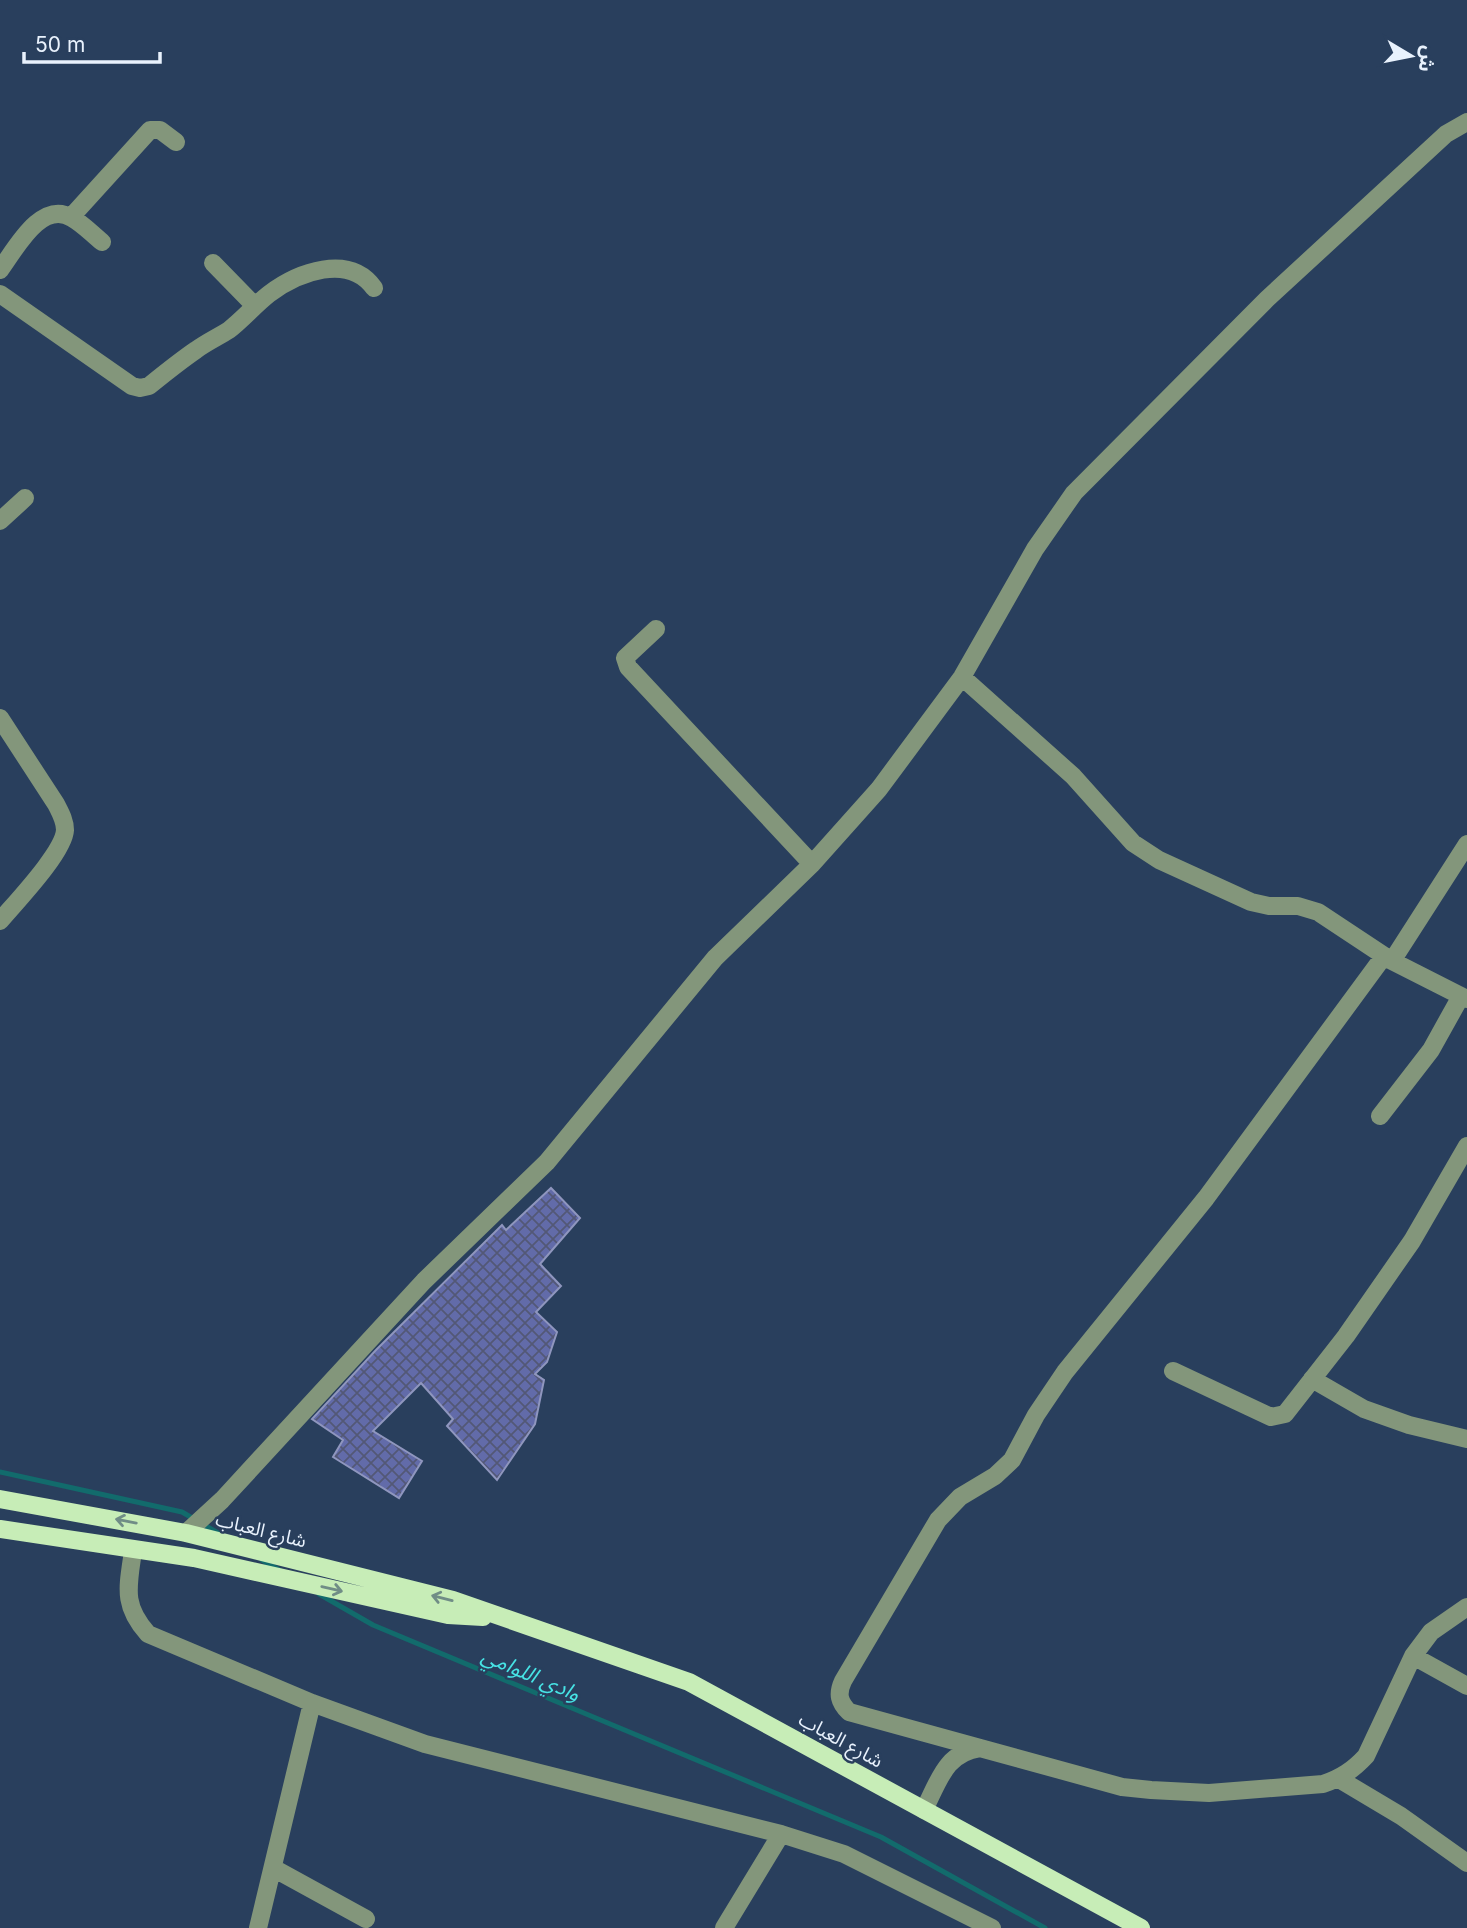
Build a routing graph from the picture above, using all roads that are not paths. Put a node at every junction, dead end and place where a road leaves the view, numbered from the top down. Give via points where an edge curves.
1 (1467, 122) edge
2 (176, 142) dead end
3 (71, 217) junction
4 (102, 242) dead end
5 (213, 262) dead end
6 (0, 271) edge
7 (374, 288) dead end
8 (0, 294) edge
9 (255, 306) junction
10 (25, 498) dead end
11 (0, 521) edge
12 (656, 629) dead end
13 (962, 677) junction
14 (0, 718) edge
15 (1467, 844) edge
16 (812, 864) junction
17 (0, 921) edge
18 (1388, 958) junction
19 (1464, 998) edge
20 (1380, 1116) dead end
21 (1467, 1146) edge
22 (1173, 1371) dead end
23 (1312, 1379) junction
24 (1467, 1439) edge
25 (0, 1499) edge
26 (0, 1510) edge
27 (63, 1510) junction
28 (0, 1529) edge
29 (186, 1533) junction
30 (133, 1551) junction
31 (301, 1582) junction
32 (1467, 1607) edge
33 (507, 1619) junction
34 (1413, 1656) junction
35 (1467, 1686) edge
36 (312, 1703) junction
37 (980, 1748) junction
38 (1339, 1779) junction
39 (924, 1810) junction
40 (781, 1833) junction
41 (1467, 1863) edge
42 (273, 1868) junction
43 (366, 1919) dead end
44 (258, 1928) edge
45 (724, 1928) edge
46 (992, 1928) edge
47 (1141, 1928) edge

1 - 13 street via 1446,134 1267,299 1074,494 1035,549
2 - 3 street via 160,130 150,130
3 - 4 street
3 - 6 street via 49,215 39,220
5 - 9 street
7 - 9 street via 350,269 330,269 289,282
8 - 9 street via 132,386 140,387 149,386 232,328
10 - 11 street
12 - 16 street via 625,657 628,667
13 - 16 street via 879,789
13 - 18 street via 1073,776 1145,853 1251,902 1318,912
14 - 17 street via 63,816 65,830 54,856
15 - 18 street
16 - 29 street via 715,958 548,1162 424,1281 222,1500
18 - 19 street
18 - 37 street via 1206,1198 1065,1372 1012,1460 960,1497 938,1520 843,1681 839,1698 849,1712
19 - 20 street
21 - 23 street via 1412,1241
22 - 23 street via 1271,1417 1285,1414
23 - 24 street via 1364,1409
25 - 27 main road, شارع العباب
26 - 27 main road via 41,1515
29 -> 27 main road, شارع العباب
28 - 30 main road, شارع العباب
29 - 30 main road
29 - 31 main road via 204,1547
33 -> 29 main road, شارع العباب via 453,1600
30 - 31 main road, شارع العباب via 194,1558
30 - 36 street via 130,1611 148,1634
31 -> 33 main road, شارع العباب via 448,1615
32 - 34 street via 1431,1632
33 - 39 main road, شارع العباب via 689,1682
34 - 35 street
34 - 38 street via 1366,1756
36 - 40 street via 425,1744
36 - 42 street
37 - 38 street via 1122,1787 1151,1790 1209,1793
37 - 39 street via 952,1759
38 - 41 street
39 - 47 main road, شارع العباب
40 - 45 street
40 - 46 street via 844,1854
42 - 43 street
42 - 44 street

